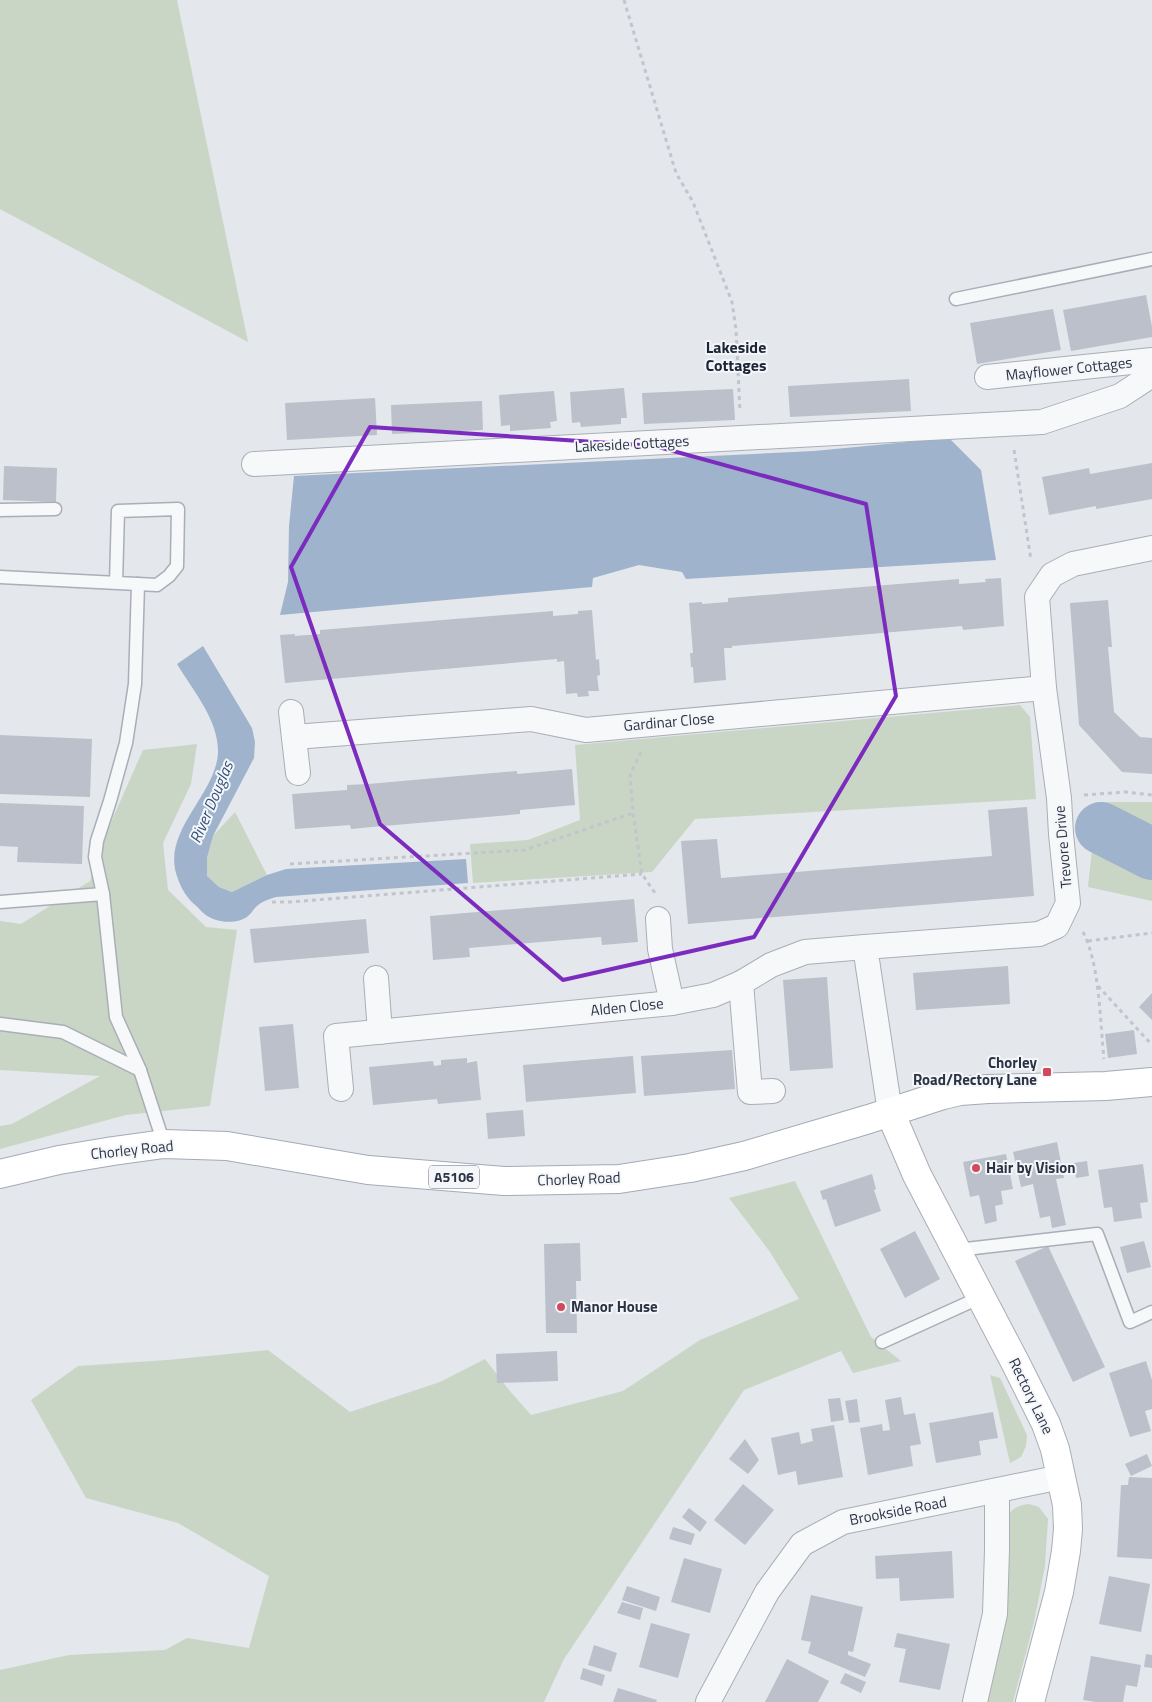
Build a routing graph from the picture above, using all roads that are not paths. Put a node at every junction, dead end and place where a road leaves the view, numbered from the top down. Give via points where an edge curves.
1 (1152, 259) edge
2 (956, 299) dead end
3 (1152, 360) edge
4 (1152, 375) edge
5 (987, 377) dead end
6 (1010, 424) joint
7 (254, 464) dead end
8 (56, 509) dead end
9 (0, 510) edge
10 (1152, 548) edge
11 (0, 577) edge
12 (116, 583) junction
13 (138, 584) junction
14 (1044, 688) junction
15 (292, 712) dead end
16 (294, 736) junction
17 (298, 773) dead end
18 (103, 894) junction
19 (0, 902) edge
20 (659, 909) road end
21 (865, 947) junction
22 (376, 978) dead end
23 (741, 983) junction
24 (672, 1003) junction
25 (0, 1024) edge
26 (380, 1032) junction
27 (140, 1070) junction
28 (1152, 1082) edge
29 (342, 1089) dead end
30 (773, 1091) dead end
31 (890, 1112) junction
32 (164, 1144) junction
33 (0, 1174) edge
34 (957, 1250) junction
35 (981, 1297) junction
36 (1152, 1312) edge
37 (882, 1342) dead end
38 (1061, 1477) junction
39 (997, 1491) junction
40 (708, 1702) edge
41 (975, 1702) edge
42 (1030, 1702) edge

1 - 2 lane
3 - 5 street, Mayflower Cottages
4 - 6 street, Mayflower Cottages via 1120,396 1042,422
6 - 7 street, Lakeside Cottages
8 - 9 lane
10 - 14 street, Trevore Drive via 1073,564 1052,575 1037,597
11 - 12 lane
12 - 13 lane
12 - 13 lane via 118,511 178,509 177,566 158,585
13 - 18 lane via 135,684 126,743 95,857
14 - 16 street, Gardinar Close via 586,730 532,719
14 - 21 street, Trevore Drive via 1059,798 1068,903 1057,926 1039,934
15 - 16 street
16 - 17 street
18 - 19 lane
18 - 27 lane via 116,1018
20 - 24 street via 660,949
21 - 23 street, Alden Close via 805,952 771,965
21 - 31 street
22 - 26 street
23 - 24 street, Alden Close via 713,995
23 - 30 street via 750,1092
24 - 26 street, Alden Close
25 - 27 lane via 63,1032
26 - 29 street, Alden Close via 336,1036
27 - 32 lane
28 - 31 main road, Chorley Road / A5106 via 960,1091
31 - 32 main road, Chorley Road / A5106 via 744,1156 619,1178 504,1180 368,1170 227,1146
31 - 34 main road, Rectory Lane via 917,1175
32 - 33 main road, Chorley Road / A5106 via 58,1160
34 - 35 main road, Rectory Lane
34 - 36 lane via 1097,1234 1130,1322
35 - 37 lane
35 - 38 main road, Rectory Lane via 1046,1424
38 - 39 street, Brookside Road
38 - 42 main road, Rectory Lane via 1067,1505 1066,1551 1059,1592
39 - 40 street, Brookside Road via 843,1522 802,1544 767,1592
39 - 41 street via 995,1614

